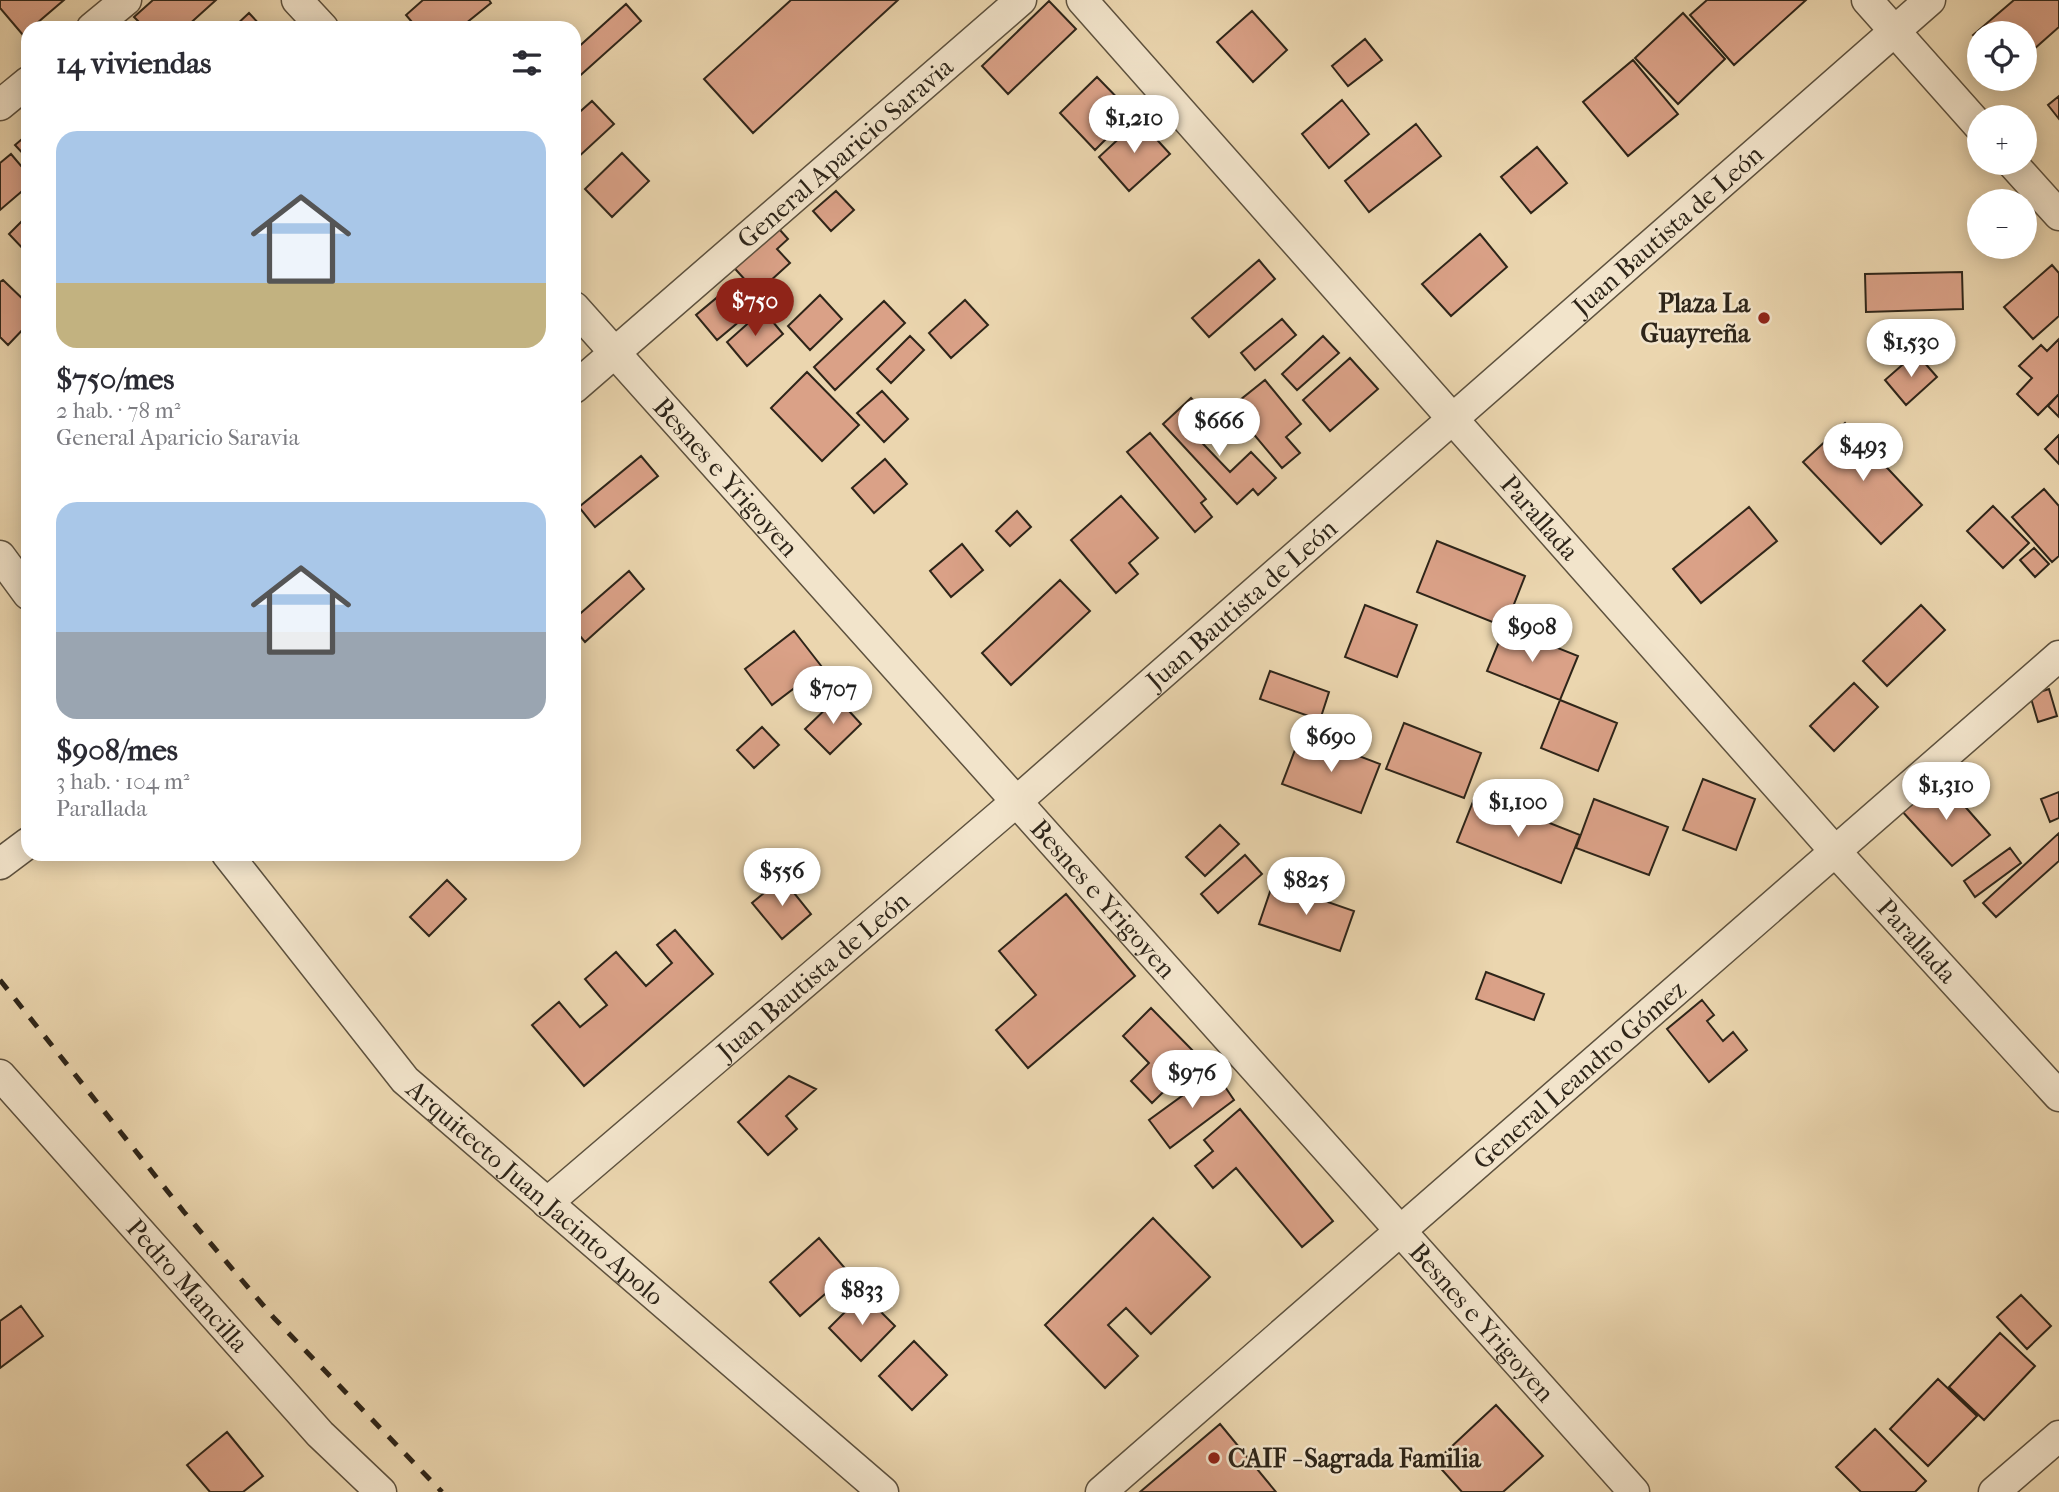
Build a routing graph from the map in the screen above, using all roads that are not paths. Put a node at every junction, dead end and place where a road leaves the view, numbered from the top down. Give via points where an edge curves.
1 (125, 0) edge
2 (298, 0) edge
3 (1021, 0) edge
4 (1082, 0) edge
5 (1867, 0) edge
6 (1930, 0) edge
7 (100, 21) edge
8 (317, 21) edge
9 (1895, 31) junction
10 (21, 88) edge
11 (0, 105) edge
12 (1967, 112) edge
13 (2023, 175) edge
14 (2059, 215) edge
15 (581, 314) edge
16 (616, 353) junction
17 (581, 382) edge
18 (1454, 418) junction
19 (0, 556) edge
20 (21, 584) edge
21 (2059, 656) edge
22 (1017, 801) junction
23 (21, 848) edge
24 (1834, 850) junction
25 (233, 861) edge
26 (0, 864) edge
27 (0, 1075) edge
28 (2059, 1096) edge
29 (547, 1203) junction
30 (1401, 1229) junction
31 (2059, 1436) edge
32 (381, 1492) edge
33 (883, 1492) edge
34 (1101, 1492) edge
35 (1634, 1492) edge
36 (1994, 1492) edge

1 - 7 street
2 - 8 street
3 - 16 street, General Aparicio Saravia
4 - 18 street, Parallada
5 - 9 street
6 - 9 street, Juan Bautista de León
9 - 12 street
9 - 18 street, Juan Bautista de León
10 - 11 street
13 - 14 street
15 - 16 street, Besnes e Yrigoyen
16 - 17 street, General Aparicio Saravia
16 - 22 street, Besnes e Yrigoyen
18 - 22 street, Juan Bautista de León
18 - 24 street, Parallada
19 - 20 street
21 - 24 street, General Leandro Gómez
22 - 29 street, Juan Bautista de León
22 - 30 street, Besnes e Yrigoyen
23 - 26 street
24 - 28 street, Parallada
24 - 30 street, General Leandro Gómez
25 - 29 street, Arquitecto Juan Jacinto Apolo via 405,1080
27 - 32 street, Pedro Mancilla via 320,1434
29 - 33 street, Arquitecto Juan Jacinto Apolo
30 - 34 street, General Leandro Gómez
30 - 35 street, Besnes e Yrigoyen
31 - 36 street

